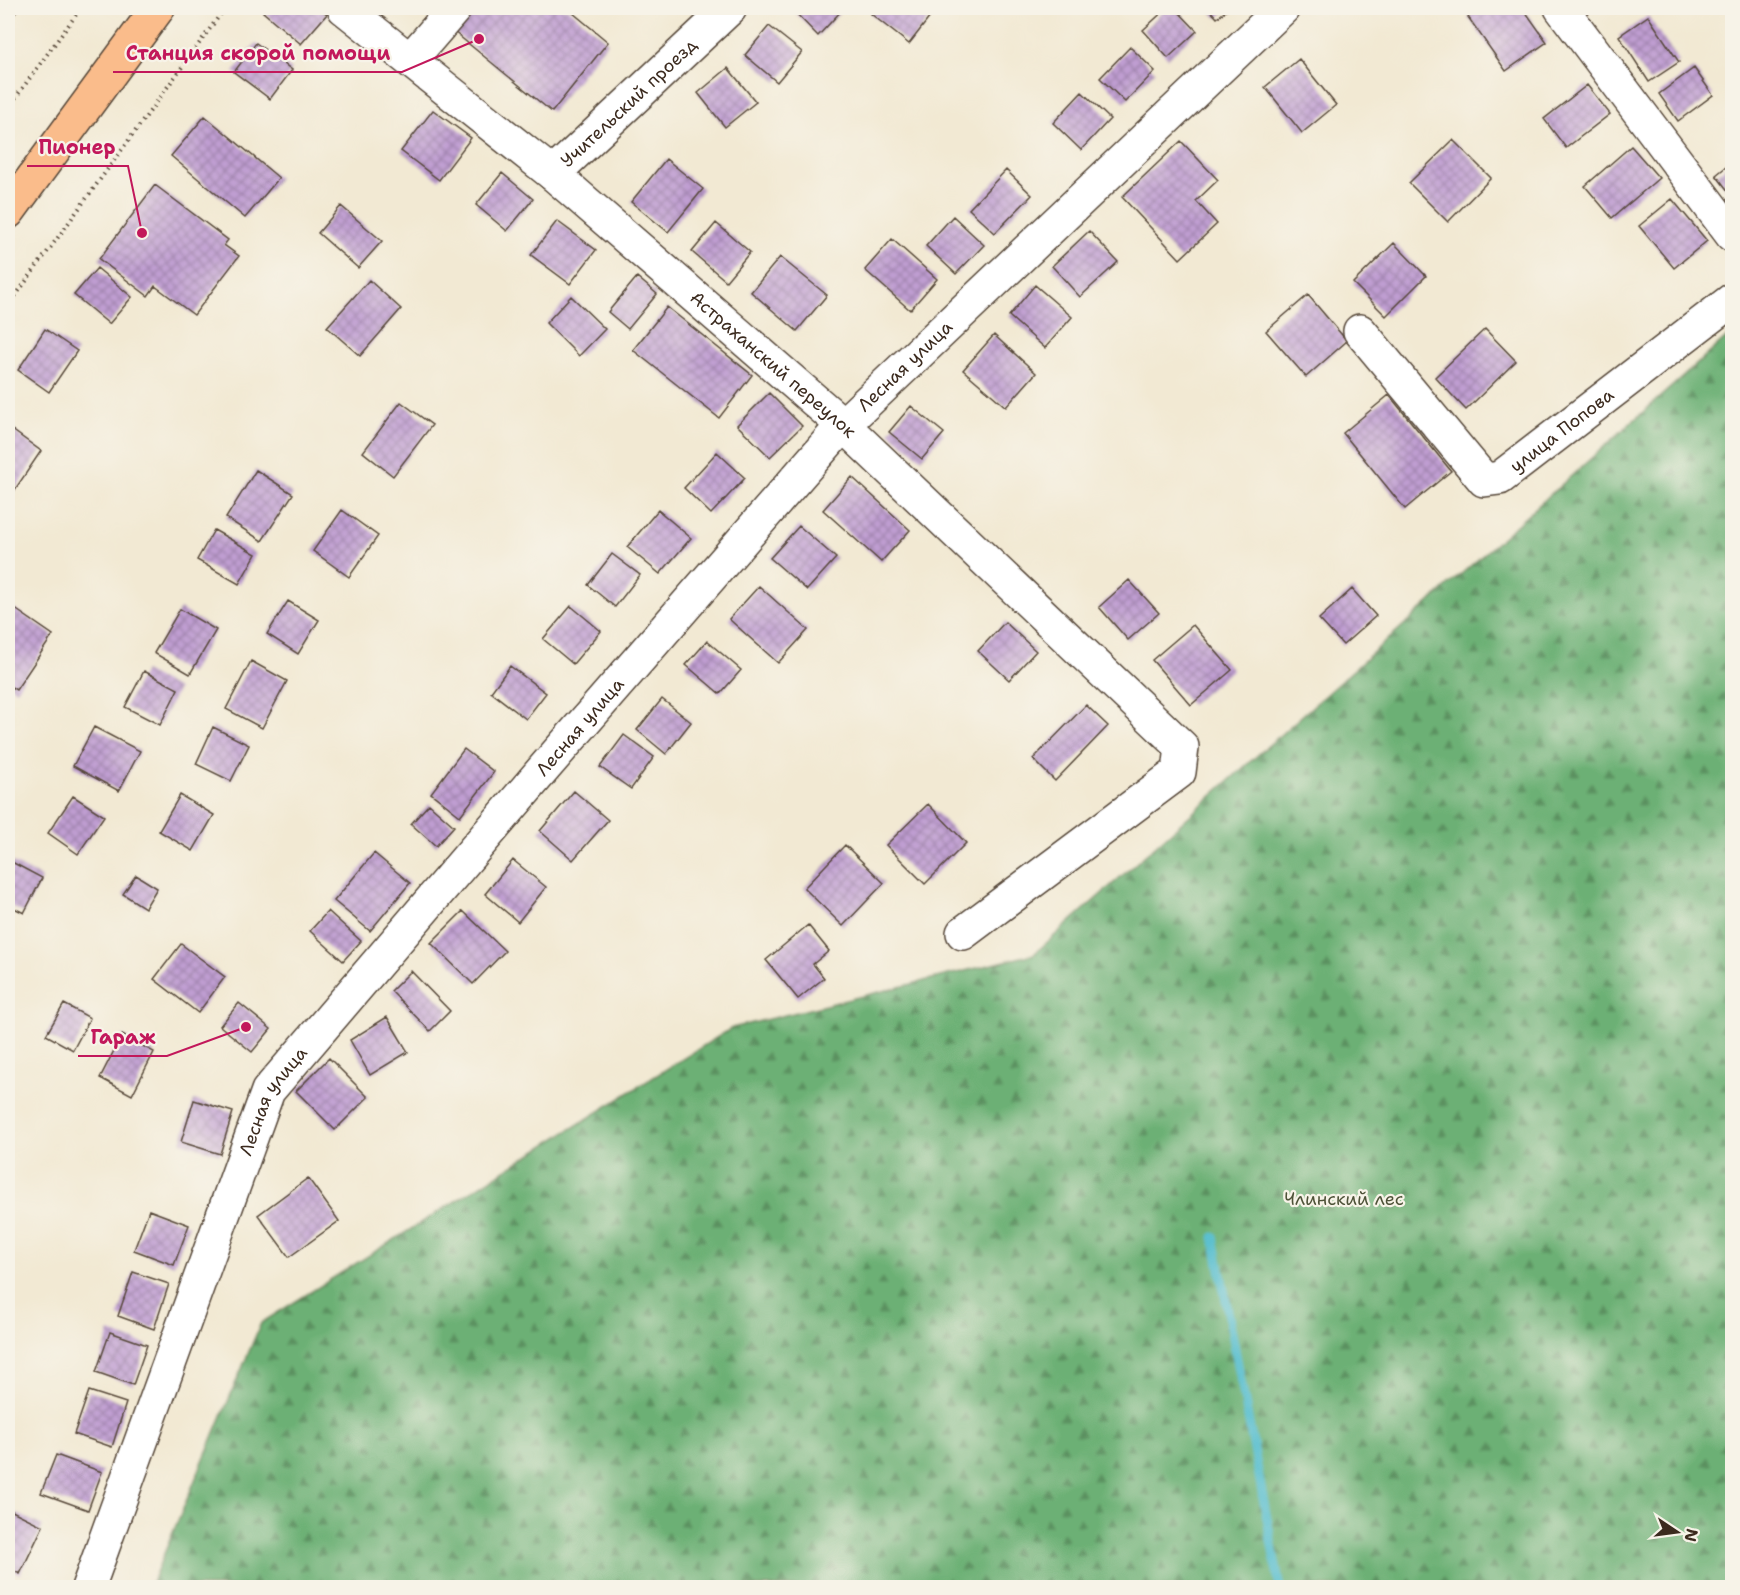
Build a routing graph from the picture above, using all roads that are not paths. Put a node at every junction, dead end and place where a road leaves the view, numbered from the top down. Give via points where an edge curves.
1 (158, 8) edge
2 (344, 8) edge
3 (455, 8) edge
4 (730, 8) edge
5 (1283, 8) edge
6 (1562, 8) edge
7 (410, 60) junction
8 (553, 174) junction
9 (8, 212) edge
10 (1732, 235) edge
11 (1732, 300) edge
12 (1360, 331) dead end
13 (843, 426) junction
14 (963, 933) dead end
15 (88, 1587) edge

1 - 9 main road
2 - 7 street, Астраханский переулок
3 - 7 street
4 - 8 street, Учительский проезд
5 - 13 street, Лесная улица
6 - 10 street
7 - 8 street, Астраханский переулок
8 - 13 street, Астраханский переулок
11 - 12 street, улица Попова via 1500,478 1484,480
13 - 14 street, Астраханский переулок via 1182,747 1179,772
13 - 15 street, Лесная улица via 268,1091

